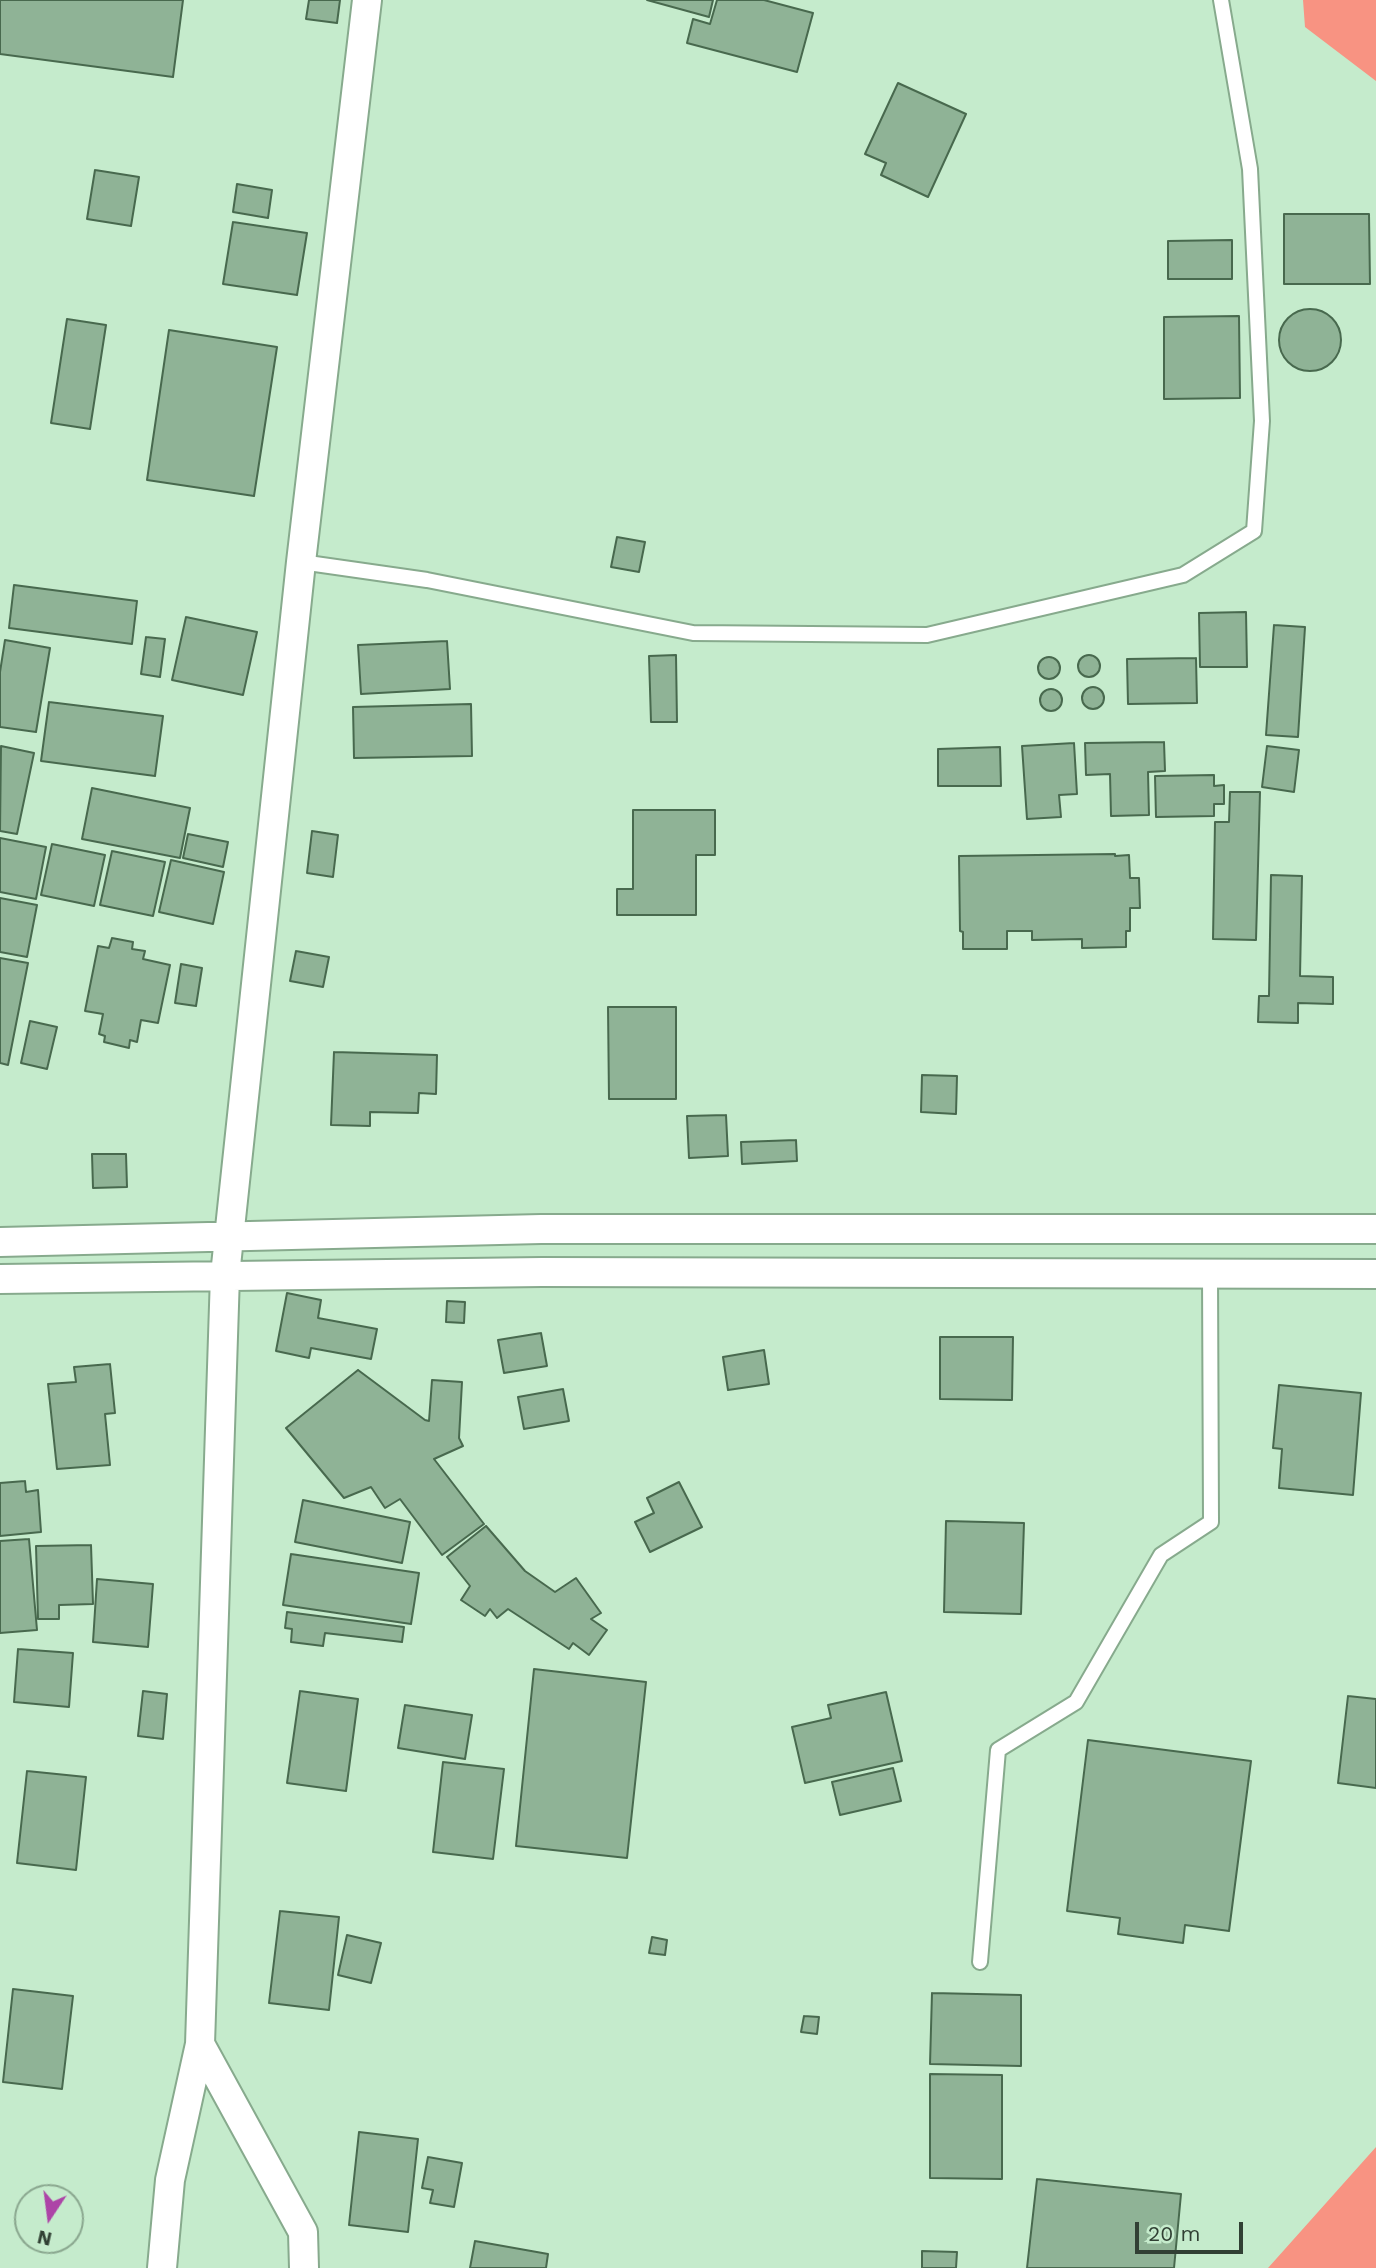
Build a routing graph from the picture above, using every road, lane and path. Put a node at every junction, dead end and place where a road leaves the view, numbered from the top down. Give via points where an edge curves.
1 (367, 0) edge
2 (1221, 0) edge
3 (301, 562) junction
4 (1376, 1229) edge
5 (228, 1237) junction
6 (0, 1242) edge
7 (1210, 1274) junction
8 (1376, 1274) edge
9 (225, 1275) junction
10 (0, 1279) edge
11 (980, 1962) dead end
12 (200, 2045) junction
13 (162, 2268) edge
14 (304, 2268) edge

1 - 3 street
2 - 3 lane via 1250,169 1261,434 1254,531 1183,575 927,635 694,634 427,580
3 - 5 street
4 - 5 street via 541,1229
5 - 6 street
5 - 9 street
7 - 8 street
7 - 9 street
7 - 11 lane via 1211,1522 1161,1555 1076,1702 998,1750
9 - 10 street
9 - 12 street
12 - 13 street via 170,2180
12 - 14 street via 303,2232

